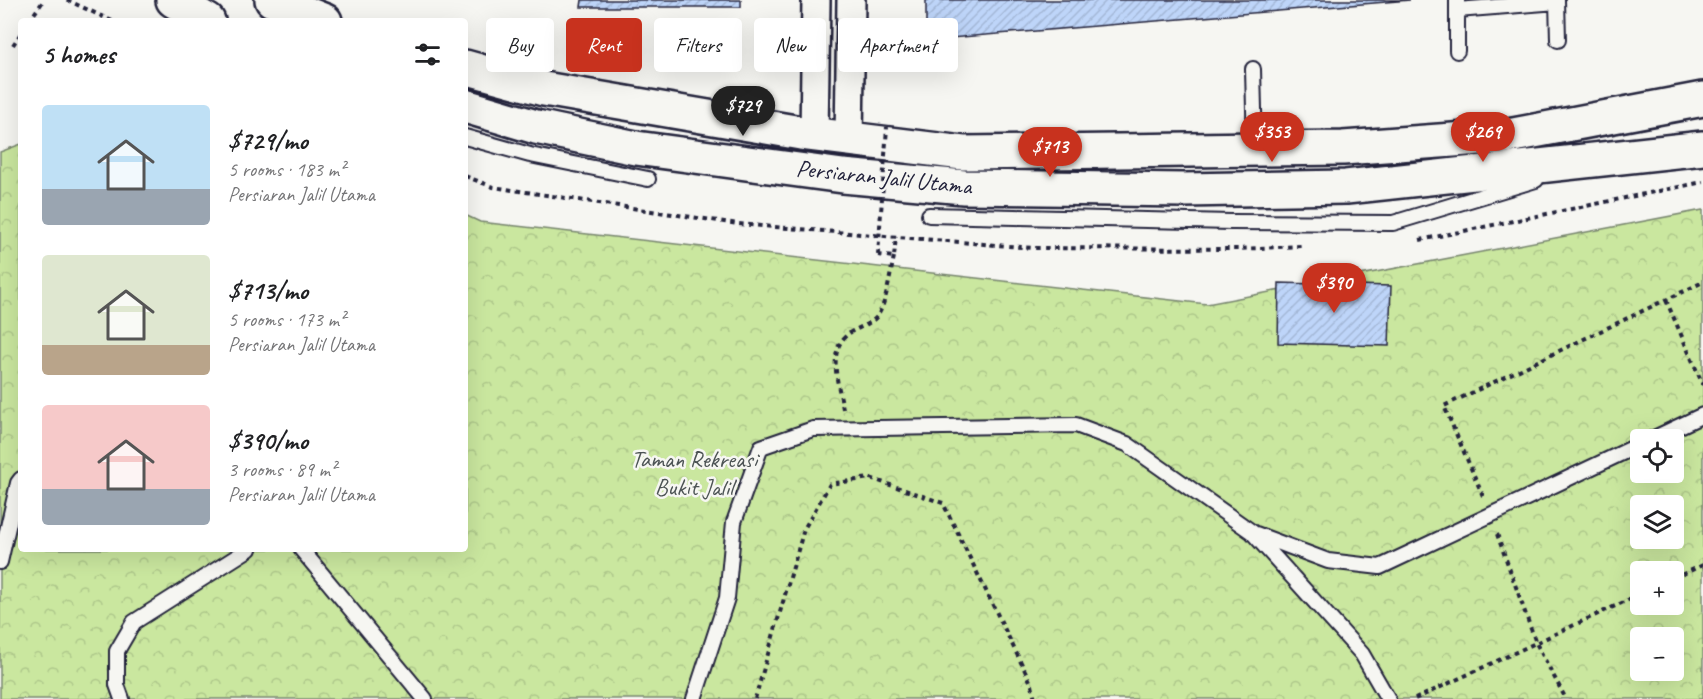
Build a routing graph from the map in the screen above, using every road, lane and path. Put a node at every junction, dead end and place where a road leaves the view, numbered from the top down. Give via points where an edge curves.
1 (44, 0) edge
2 (67, 0) edge
3 (171, 0) edge
4 (272, 0) edge
5 (1557, 1) edge
6 (1457, 5) edge
7 (850, 6) edge
8 (816, 7) edge
9 (31, 18) edge
10 (106, 18) edge
11 (189, 18) edge
12 (203, 18) edge
13 (317, 18) edge
14 (18, 38) edge
15 (1558, 40) dead end
16 (13, 45) dead end
17 (1457, 51) dead end
18 (468, 68) edge
19 (1253, 69) dead end
20 (1703, 99) edge
21 (468, 107) edge
22 (887, 127) dead end
23 (808, 134) junction
24 (468, 138) edge
25 (849, 140) junction
26 (1703, 147) edge
27 (1254, 150) junction
28 (1604, 159) junction
29 (800, 170) junction
30 (648, 179) dead end
31 (929, 215) dead end
32 (896, 236) dead end
33 (894, 257) junction
34 (1703, 282) edge
35 (1666, 300) junction
36 (1703, 385) edge
37 (1703, 415) edge
38 (846, 429) junction
39 (1673, 429) edge
40 (1630, 449) edge
41 (18, 483) edge
42 (1491, 514) junction
43 (1252, 532) junction
44 (244, 552) edge
45 (303, 552) edge
46 (0, 562) edge
47 (1703, 565) edge
48 (1684, 574) edge
49 (1630, 599) edge
50 (1536, 643) junction
51 (122, 699) edge
52 (425, 699) edge
53 (694, 699) edge
54 (755, 699) edge
55 (1035, 699) edge
56 (1388, 699) edge
57 (1415, 699) edge
58 (1566, 699) edge

1 - 9 path
2 - 10 path
3 - 11 lane
3 - 12 street
4 - 13 street
5 - 6 lane
5 - 15 lane
6 - 17 lane
7 - 8 street
7 - 25 street
8 - 23 street
14 - 16 path
18 - 23 street, Persiaran Jalil Utama via 544,89
19 - 27 lane
20 - 27 street, Persiaran Jalil Utama via 1508,136
21 - 29 street, Persiaran Jalil Utama via 536,127 636,148
22 - 33 path, bridge via 878,255
23 - 25 street, Persiaran Jalil Utama
23 - 29 street
24 - 30 lane
25 - 27 street, Persiaran Jalil Utama via 963,153
26 - 28 street, Persiaran Jalil Utama
28 - 29 street, Persiaran Jalil Utama via 1346,186 1184,190 964,187
28 - 31 lane via 1394,223
32 - 33 path
33 - 38 path via 878,317 847,335 837,349
34 - 35 path
35 - 36 path
35 - 42 path via 1444,406
37 - 39 lane
38 - 43 lane via 1076,424 1127,444
38 - 53 lane via 813,429 761,447 734,522 728,598
40 - 42 lane
41 - 46 lane
42 - 43 lane via 1380,567 1328,561
42 - 50 path
43 - 56 lane via 1362,654
44 - 51 lane via 134,622 117,651 117,685
45 - 52 lane
47 - 48 path
49 - 50 path
50 - 57 path
50 - 58 path
54 - 55 path via 804,529 830,484 870,478 943,503 1032,685

